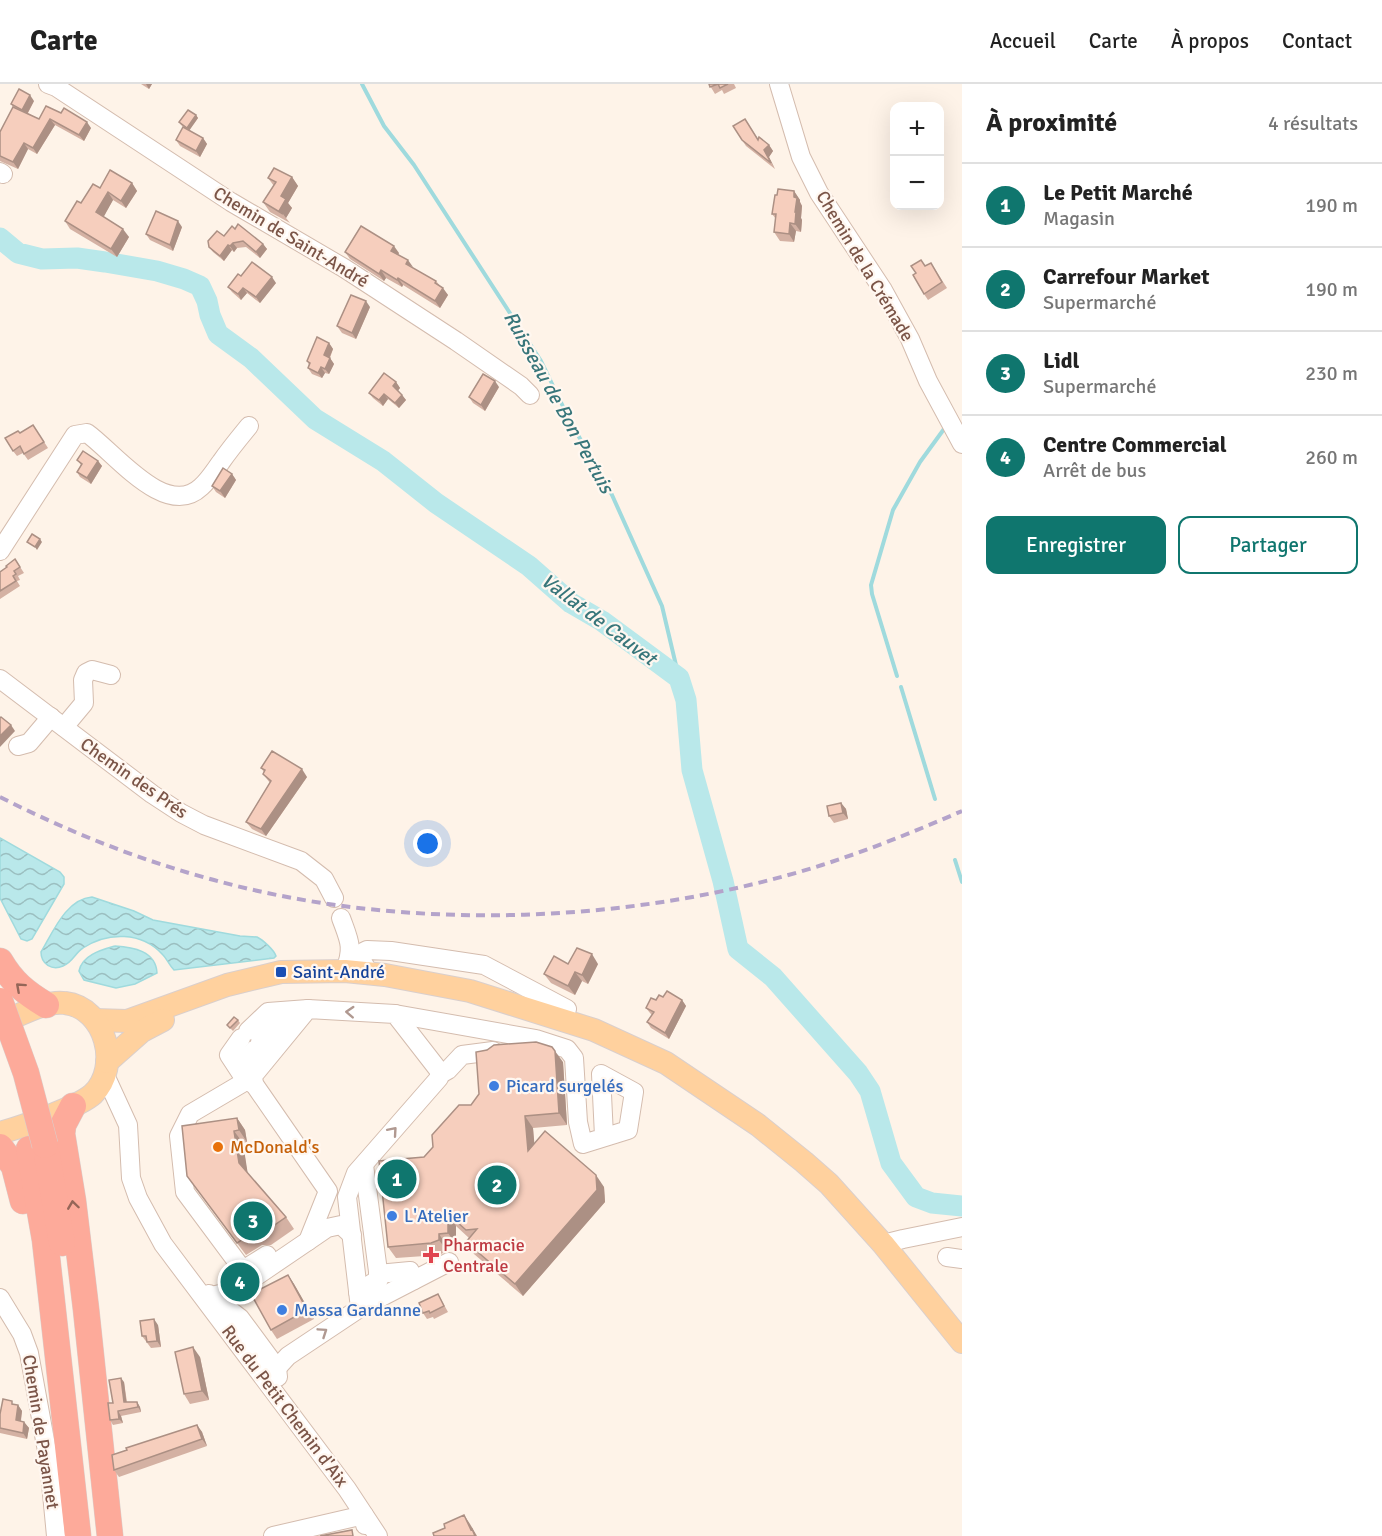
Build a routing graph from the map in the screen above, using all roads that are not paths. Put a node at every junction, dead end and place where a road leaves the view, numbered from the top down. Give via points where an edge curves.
1 (48, 84) edge
2 (779, 84) edge
3 (530, 395) dead end
4 (249, 426) dead end
5 (962, 444) edge
6 (0, 551) edge
7 (111, 675) dead end
8 (0, 678) edge
9 (58, 722) junction
10 (18, 746) dead end
11 (331, 892) dead end
12 (341, 918) dead end
13 (0, 962) edge
14 (345, 971) junction
15 (0, 1001) edge
16 (46, 1005) junction
17 (308, 1009) junction
18 (556, 1012) junction
19 (395, 1014) junction
20 (95, 1020) junction
21 (0, 1023) edge
22 (0, 1047) edge
23 (493, 1051) edge
24 (106, 1068) junction
25 (439, 1075) junction
26 (251, 1080) junction
27 (78, 1104) junction
28 (125, 1115) junction
29 (0, 1133) edge
30 (604, 1136) dead end
31 (0, 1147) edge
32 (37, 1147) junction
33 (364, 1165) junction
34 (962, 1227) edge
35 (312, 1233) junction
36 (352, 1235) junction
37 (895, 1236) junction
38 (448, 1262) dead end
39 (260, 1274) junction
40 (378, 1274) junction
41 (190, 1280) junction
42 (414, 1280) junction
43 (212, 1296) junction
44 (0, 1298) edge
45 (359, 1300) junction
46 (227, 1317) junction
47 (962, 1342) edge
48 (278, 1360) junction
49 (293, 1418) junction
50 (72, 1488) junction
51 (364, 1515) junction
52 (56, 1536) edge
53 (78, 1536) edge
54 (93, 1536) edge
55 (110, 1536) edge
56 (273, 1536) edge
57 (367, 1536) edge
58 (378, 1536) edge

1 - 3 street, Chemin de Saint-André via 456,340
2 - 5 street, Chemin de la Crémade via 801,157 819,193 883,290
4 - 6 street via 203,486 192,495 178,498 152,487 87,433 75,435
7 - 9 street via 92,670 86,673 84,703
8 - 9 street, Chemin des Prés
9 - 10 street via 29,743
9 - 11 street, Chemin des Prés via 181,813 301,861 315,870
12 - 14 street via 351,945
16 -> 13 highway via 14,982
14 - 18 main road via 470,991
14 - 20 main road via 281,972 227,985 128,1021
15 - 32 highway, bridge via 26,1073
16 - 20 main road via 71,1004
16 - 21 main road
19 -> 17 street
17 - 26 street
17 - 26 street via 286,1011 251,1040 246,1060
18 - 24 main road via 385,985 277,988 243,994 151,1025 133,1038
18 - 37 main road via 666,1063 758,1125
19 - 25 street
19 - 30 street via 536,1039 567,1049 574,1058 583,1144
20 - 24 main road via 105,1042
22 - 32 highway
23 - 25 street via 462,1055
24 - 27 main road via 95,1092
24 - 28 street via 109,1088
33 -> 25 street
26 - 35 street via 328,1191
26 - 35 street via 190,1114 179,1136 185,1192 243,1270
27 - 28 street via 104,1103
27 - 29 main road
55 -> 27 highway via 86,1309 62,1134 63,1125
28 - 41 street, Rue du Petit Chemin d'Aix via 130,1131 131,1178 138,1198 163,1244
31 - 50 highway via 11,1159 22,1193 40,1328
32 - 50 highway
32 - 54 highway via 63,1252
33 - 36 street via 356,1173 347,1197
33 - 40 street
34 - 37 street
35 - 36 street via 341,1225
35 - 39 street
36 - 45 street
37 - 47 main road
38 - 42 street
39 - 43 street via 236,1290
39 - 46 street via 236,1298
40 - 42 street via 410,1271
40 - 45 street via 379,1279
41 - 43 street
41 - 46 street, Rue du Petit Chemin d'Aix
42 - 45 street
43 - 46 street
44 - 52 street, Chemin de Payannet via 29,1353 49,1462
48 -> 45 street
46 - 48 street via 240,1318
46 - 49 street, Rue du Petit Chemin d'Aix via 240,1347
48 - 49 street via 279,1384
49 - 51 street, Rue du Petit Chemin d'Aix
50 - 53 highway
51 - 56 street
51 - 57 street
51 - 58 street, Rue du Petit Chemin d'Aix

